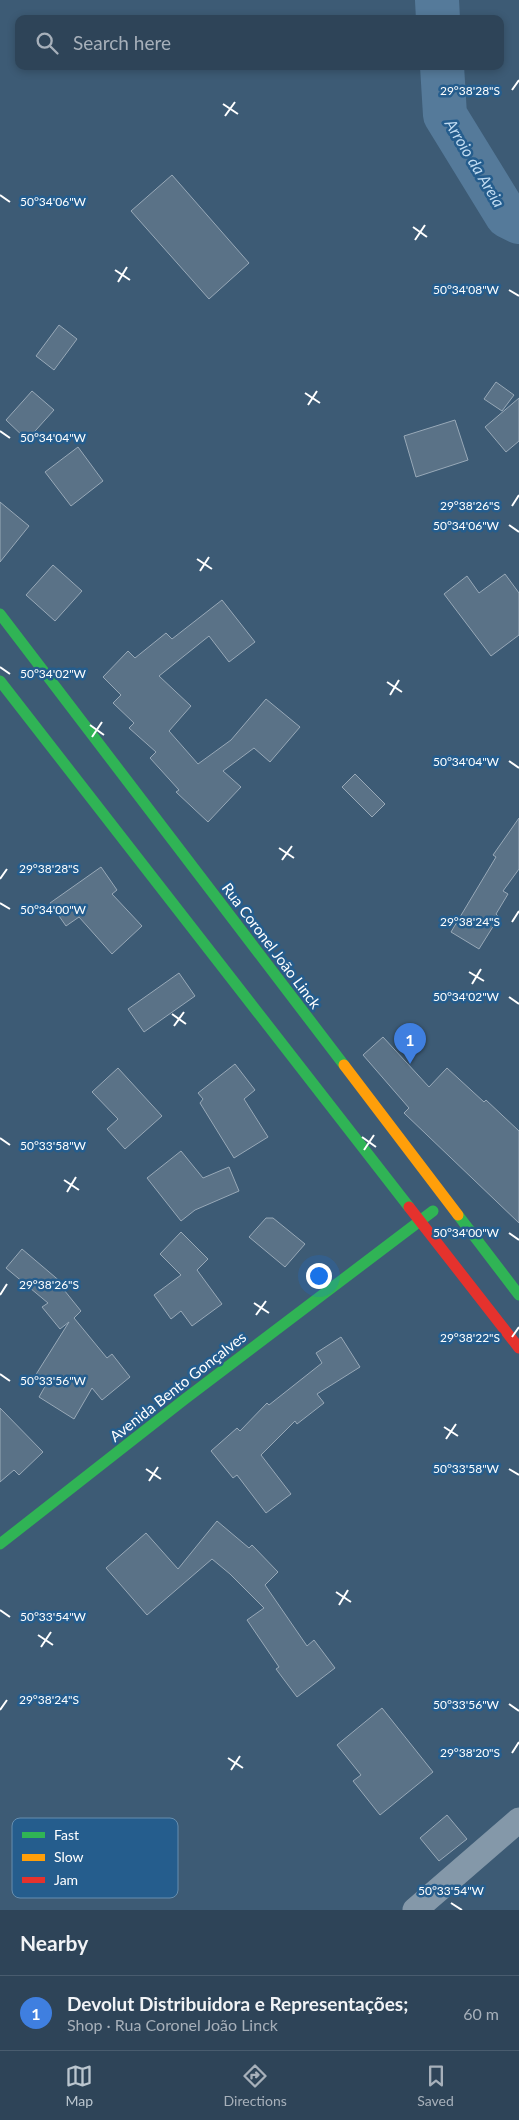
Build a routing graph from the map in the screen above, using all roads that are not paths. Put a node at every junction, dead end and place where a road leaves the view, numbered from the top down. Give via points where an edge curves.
1 (0, 614) edge
2 (0, 681) edge
3 (447, 1201) junction
4 (420, 1221) junction
5 (519, 1296) edge
6 (519, 1348) edge
7 (0, 1544) edge
8 (517, 1826) edge
9 (415, 1910) edge

1 - 3 main road, Rua Coronel João Linck
2 - 4 main road
3 - 4 main road, Avenida Bento Gonçalves
3 - 5 main road, Rua Coronel João Linck
4 - 6 main road
4 - 7 main road, Avenida Bento Gonçalves
8 - 9 street

